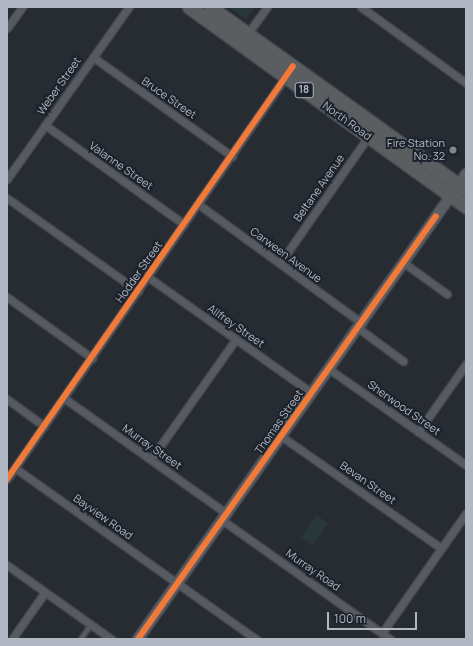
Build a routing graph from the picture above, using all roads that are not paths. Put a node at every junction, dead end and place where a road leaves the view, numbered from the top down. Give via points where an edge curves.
1 (22, 7) edge
2 (129, 7) edge
3 (189, 7) edge
4 (210, 7) edge
5 (267, 7) edge
6 (361, 7) edge
7 (7, 28) edge
8 (244, 38) junction
9 (93, 57) junction
10 (290, 71) junction
11 (466, 83) edge
12 (45, 125) junction
13 (372, 131) junction
14 (232, 156) junction
15 (411, 158) junction
16 (7, 179) edge
17 (464, 183) edge
18 (451, 196) junction
19 (7, 198) edge
20 (198, 204) junction
21 (466, 207) edge
22 (184, 224) junction
23 (280, 263) junction
24 (404, 263) junction
25 (148, 277) junction
26 (138, 291) junction
27 (447, 294) dead end
28 (7, 297) edge
29 (360, 326) junction
30 (236, 339) junction
31 (92, 358) junction
32 (403, 361) dead end
33 (466, 364) edge
34 (329, 369) junction
35 (312, 393) junction
36 (64, 398) junction
37 (7, 399) edge
38 (44, 426) junction
39 (418, 432) junction
40 (282, 436) junction
41 (151, 459) junction
42 (466, 465) edge
43 (15, 468) junction
44 (7, 479) edge
45 (466, 513) edge
46 (225, 517) junction
47 (441, 548) junction
48 (7, 565) edge
49 (178, 583) junction
50 (45, 592) junction
51 (91, 625) junction
52 (382, 633) junction
53 (12, 639) edge
54 (81, 639) edge
55 (111, 639) edge
56 (138, 639) edge
57 (256, 639) edge
58 (390, 639) edge

1 - 7 street
2 - 9 street, Weber Street
3 - 8 highway, North Road / 18
4 - 8 highway, North Road / 18
5 - 8 street
6 - 11 street
8 - 10 highway, North Road / 18
9 - 12 street, Weber Street
9 - 14 street, Bruce Street
10 - 13 highway, North Road / 18
10 - 14 street, Hodder Street
12 - 16 street, Weber Street
12 - 22 street, Valanne Street
13 - 15 highway, North Road / 18
13 - 23 street, Beltane Avenue
14 - 20 street, Hodder Street
15 - 17 highway, North Road / 18
15 - 18 highway, North Road / 18
17 - 18 street, Thomas Street
18 - 21 highway, North Road / 18
18 - 24 street, Thomas Street
19 - 26 street
20 - 22 street, Hodder Street
20 - 23 street, Carween Avenue
22 - 25 street, Hodder Street
23 - 29 street, Carween Avenue
24 - 27 street
24 - 29 street, Thomas Street
25 - 26 street, Hodder Street
25 - 30 street, Allfrey Street
26 - 31 street, Hodder Street
28 - 31 street
29 - 32 street, Carween Avenue
29 - 34 street, Thomas Street
30 - 35 street, Allfrey Street
30 - 41 street
31 - 36 street, Hodder Street
33 - 39 street
34 - 35 street, Thomas Street
34 - 39 street, Sherwood Street
35 - 40 street, Thomas Street
36 - 38 street, Hodder Street
36 - 41 street, Murray Street
37 - 38 street
38 - 43 street, Hodder Street
39 - 42 street, Sherwood Street
40 - 46 street, Thomas Street
40 - 47 street, Bevan Street
41 - 46 street, Murray Street
43 - 44 street, Hodder Street
43 - 49 street, Bayview Road
45 - 47 street
46 - 49 street, Thomas Street
46 - 52 street, Murray Road
47 - 52 street
48 - 50 street
49 - 56 street, Thomas Street
49 - 57 street, Bayview Road
50 - 51 street
50 - 53 street
51 - 54 lane
51 - 55 street
52 - 58 street, Murray Road

